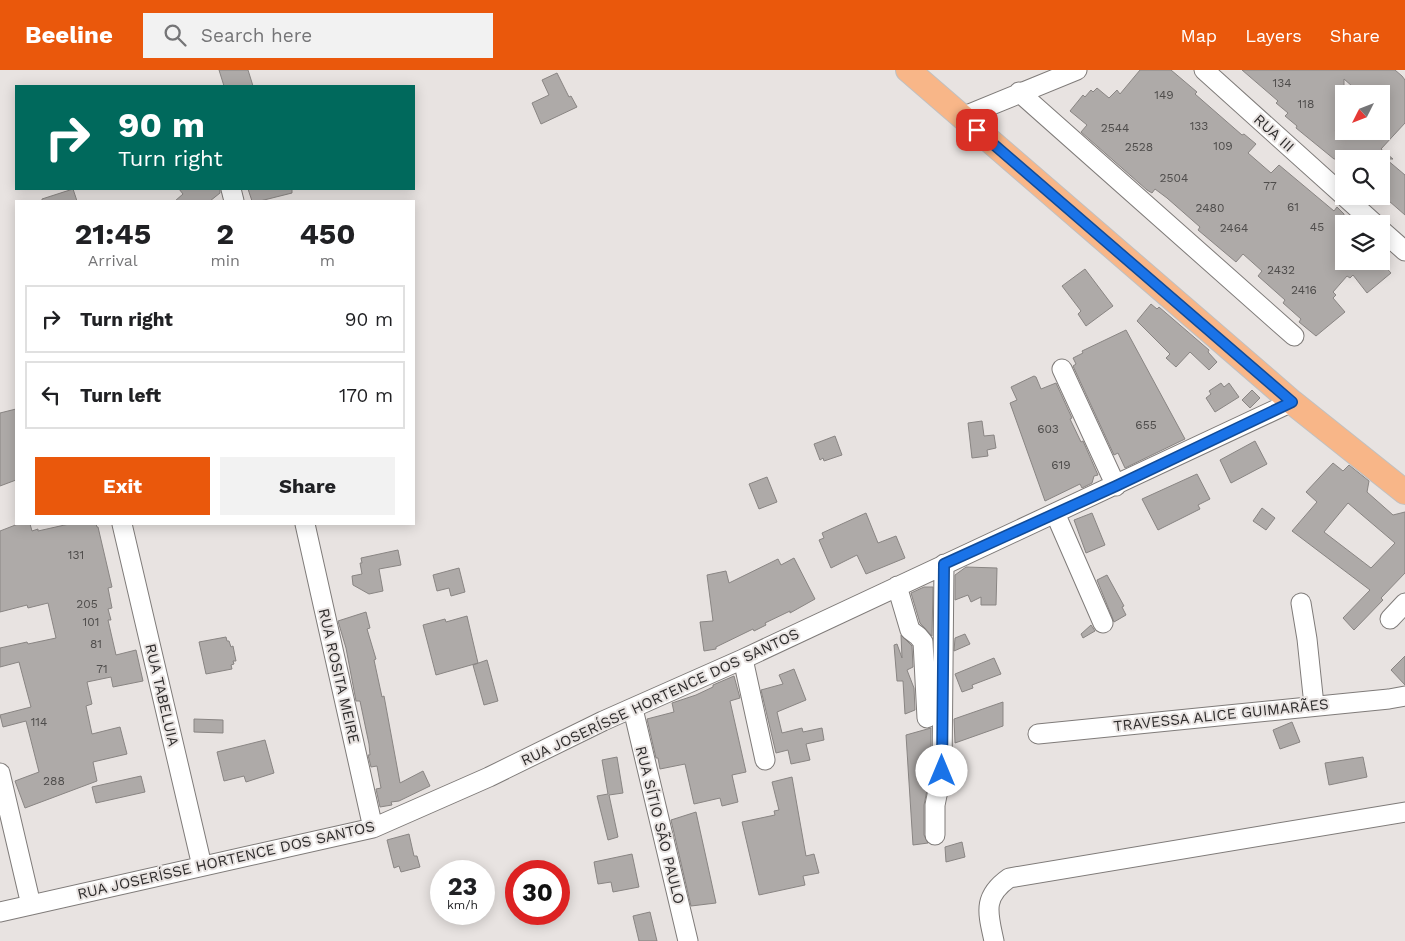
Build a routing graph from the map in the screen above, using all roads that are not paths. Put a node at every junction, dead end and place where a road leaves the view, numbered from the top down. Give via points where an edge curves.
1 (908, 70) edge
2 (1077, 70) edge
3 (1204, 70) edge
4 (1019, 92) junction
5 (962, 117) junction
6 (1335, 188) edge
7 (1354, 205) edge
8 (1365, 215) edge
9 (1390, 238) edge
10 (1405, 251) edge
11 (1294, 336) dead end
12 (1062, 369) dead end
13 (1292, 402) junction
14 (1116, 486) junction
15 (1405, 492) edge
16 (1055, 514) junction
17 (122, 525) edge
18 (305, 525) edge
19 (944, 564) junction
20 (897, 586) junction
21 (1301, 603) dead end
22 (1405, 603) edge
23 (1390, 619) dead end
24 (1103, 623) dead end
25 (743, 659) junction
26 (1405, 696) edge
27 (1314, 705) junction
28 (632, 709) junction
29 (927, 718) dead end
30 (1038, 734) dead end
31 (765, 760) dead end
32 (0, 773) edge
33 (1405, 812) edge
34 (373, 828) junction
35 (935, 835) dead end
36 (202, 866) junction
37 (31, 905) junction
38 (0, 912) edge
39 (688, 941) edge
40 (994, 941) edge

1 - 5 main road
2 - 4 street
3 - 6 street, RUA III
4 - 5 street
4 - 11 street
5 - 13 main road
7 - 8 street, RUA III
9 - 10 street
12 - 14 street
13 - 14 street, RUA JOSERÍSSE HORTENCE DOS SANTOS
13 - 15 main road
14 - 16 street, RUA JOSERÍSSE HORTENCE DOS SANTOS
16 - 19 street, RUA JOSERÍSSE HORTENCE DOS SANTOS
16 - 24 street
17 - 36 street, RUA TABELUIA
18 - 34 street, RUA ROSITA MEIRE
19 - 20 street, RUA JOSERÍSSE HORTENCE DOS SANTOS
19 - 35 street via 942,771 935,806
20 - 25 street, RUA JOSERÍSSE HORTENCE DOS SANTOS
20 - 29 street via 910,630 922,642
21 - 27 street
22 - 23 street
25 - 28 street, RUA JOSERÍSSE HORTENCE DOS SANTOS
25 - 31 street
26 - 27 street, TRAVESSA ALICE GUIMARÃES
27 - 30 street, TRAVESSA ALICE GUIMARÃES
28 - 34 street, RUA JOSERÍSSE HORTENCE DOS SANTOS
28 - 39 street, RUA SÍTIO SÃO PAULO
32 - 37 street
33 - 40 street via 1009,878 993,892 989,904
34 - 36 street, RUA JOSERÍSSE HORTENCE DOS SANTOS
36 - 37 street, RUA JOSERÍSSE HORTENCE DOS SANTOS
37 - 38 street, RUA JOSERÍSSE HORTENCE DOS SANTOS

